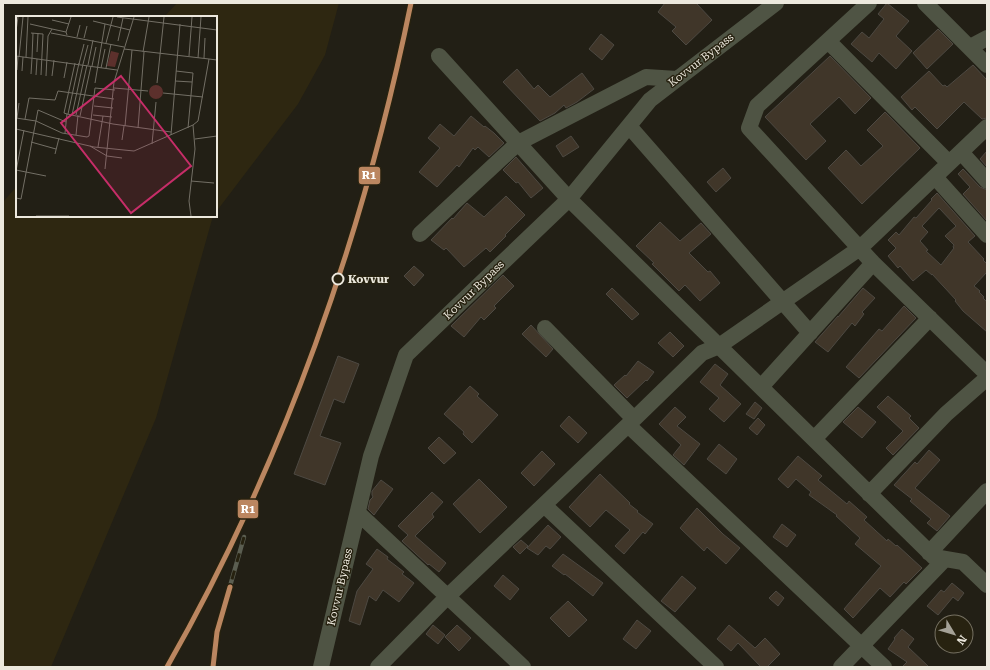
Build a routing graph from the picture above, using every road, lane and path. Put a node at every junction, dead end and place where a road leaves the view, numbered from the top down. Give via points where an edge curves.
1 (776, 3) edge
2 (869, 3) edge
3 (925, 3) edge
4 (987, 38) edge
5 (828, 40) junction
6 (970, 48) junction
7 (439, 56) dead end
8 (987, 65) edge
9 (677, 79) junction
10 (629, 126) junction
11 (987, 128) edge
12 (518, 142) junction
13 (961, 152) junction
14 (949, 163) junction
15 (935, 177) junction
16 (987, 181) edge
17 (569, 199) junction
18 (420, 234) dead end
19 (987, 235) edge
20 (860, 248) junction
21 (873, 263) junction
22 (783, 301) junction
23 (930, 318) junction
24 (545, 328) dead end
25 (810, 333) junction
26 (718, 346) junction
27 (987, 374) edge
28 (987, 378) edge
29 (761, 387) junction
30 (631, 422) junction
31 (814, 440) junction
32 (987, 491) edge
33 (869, 494) junction
34 (544, 505) junction
35 (358, 513) junction
36 (929, 553) junction
37 (945, 559) junction
38 (987, 585) edge
39 (447, 597) junction
40 (861, 646) junction
41 (321, 667) edge
42 (378, 667) edge
43 (523, 667) edge
44 (716, 667) edge
45 (841, 667) edge
46 (884, 667) edge

1 - 9 street, Kovvur Bypass
2 - 5 street
3 - 6 street
4 - 6 street
5 - 14 street
5 - 20 street via 757,106 750,128
6 - 8 street
7 - 12 street
9 - 10 street, Kovvur Bypass via 650,100
9 - 12 street via 646,77
10 - 17 street, Kovvur Bypass
10 - 22 street
11 - 13 street
12 - 17 street
12 - 18 street
13 - 14 street
13 - 16 street
14 - 15 street
15 - 19 street
15 - 20 street
17 - 26 street
17 - 35 street, Kovvur Bypass via 406,355 371,456
20 - 21 street
20 - 22 street
21 - 23 street
21 - 25 street
22 - 25 street
22 - 26 street
23 - 27 street
23 - 31 street
24 - 30 street
25 - 29 street
26 - 29 street
26 - 30 street via 702,353
28 - 33 street via 946,414
29 - 31 street
30 - 34 street
30 - 40 street
31 - 33 street
32 - 36 street
33 - 36 street
34 - 39 street
34 - 44 street
35 - 39 street
35 - 41 street, Kovvur Bypass
36 - 37 street
37 - 38 street via 963,562
37 - 40 street
39 - 42 street
39 - 43 street
40 - 45 street
40 - 46 street

